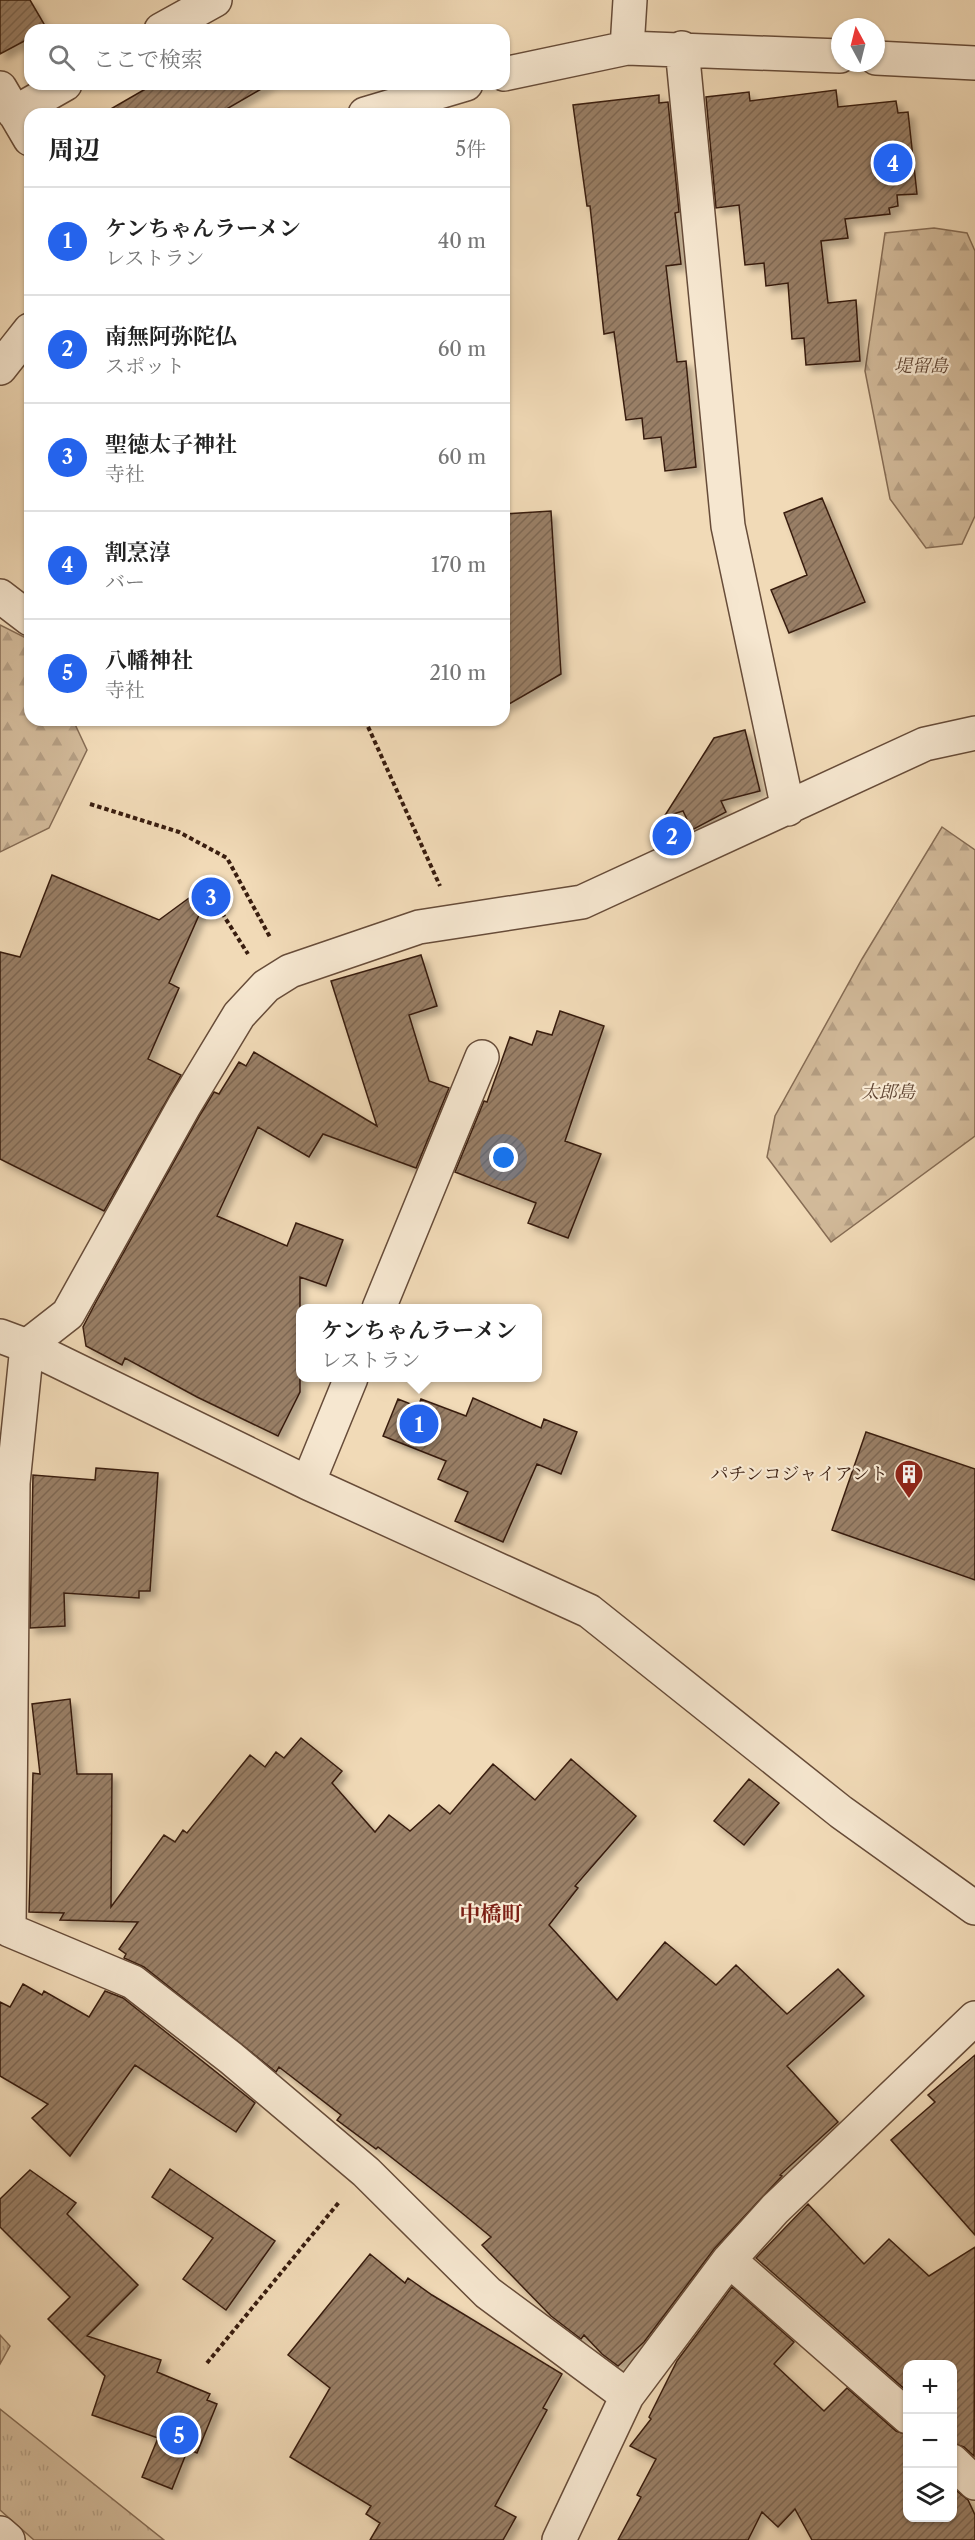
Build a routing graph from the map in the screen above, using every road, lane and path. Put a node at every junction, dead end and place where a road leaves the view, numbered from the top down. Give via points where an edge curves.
1 (215, 0) edge
2 (630, 0) edge
3 (172, 24) edge
4 (627, 48) junction
5 (682, 48) junction
6 (831, 56) edge
7 (885, 58) edge
8 (975, 63) edge
9 (510, 73) edge
10 (55, 90) edge
11 (446, 90) edge
12 (385, 108) edge
13 (15, 113) edge
14 (24, 338) edge
15 (0, 369) edge
16 (0, 596) edge
17 (24, 614) edge
18 (368, 726) edge
19 (975, 733) edge
20 (90, 804) dead end
21 (788, 809) junction
22 (222, 913) dead end
23 (456, 922) junction
24 (278, 978) junction
25 (482, 1057) dead end
26 (381, 1304) edge
27 (14, 1341) edge
28 (349, 1382) edge
29 (308, 1483) junction
30 (975, 1908) edge
31 (5, 1933) edge
32 (975, 2018) edge
33 (366, 2172) junction
34 (729, 2260) junction
35 (207, 2363) dead end
36 (627, 2396) junction
37 (905, 2414) edge
38 (957, 2466) edge
39 (975, 2483) edge
40 (0, 2533) edge
41 (8, 2540) edge
42 (559, 2540) edge

1 - 3 street
2 - 4 street
4 - 5 street
4 - 9 street
5 - 6 street
5 - 21 street via 728,526
7 - 8 street
10 - 13 street
11 - 12 street
14 - 15 street
16 - 17 street
18 - 23 path
19 - 21 street via 925,744
20 - 24 path via 179,832 227,858
21 - 23 street via 582,902
22 - 24 path
23 - 24 street via 419,927
24 - 27 street via 239,1015 68,1314
25 - 26 street
27 - 29 street
27 - 31 street
28 - 29 street
29 - 30 street via 589,1611 841,1812
31 - 33 street via 133,1982 231,2058
32 - 34 street via 775,2209
33 - 35 path
33 - 36 street via 488,2294
34 - 36 street
34 - 37 street
36 - 42 street
38 - 39 street
40 - 41 street

